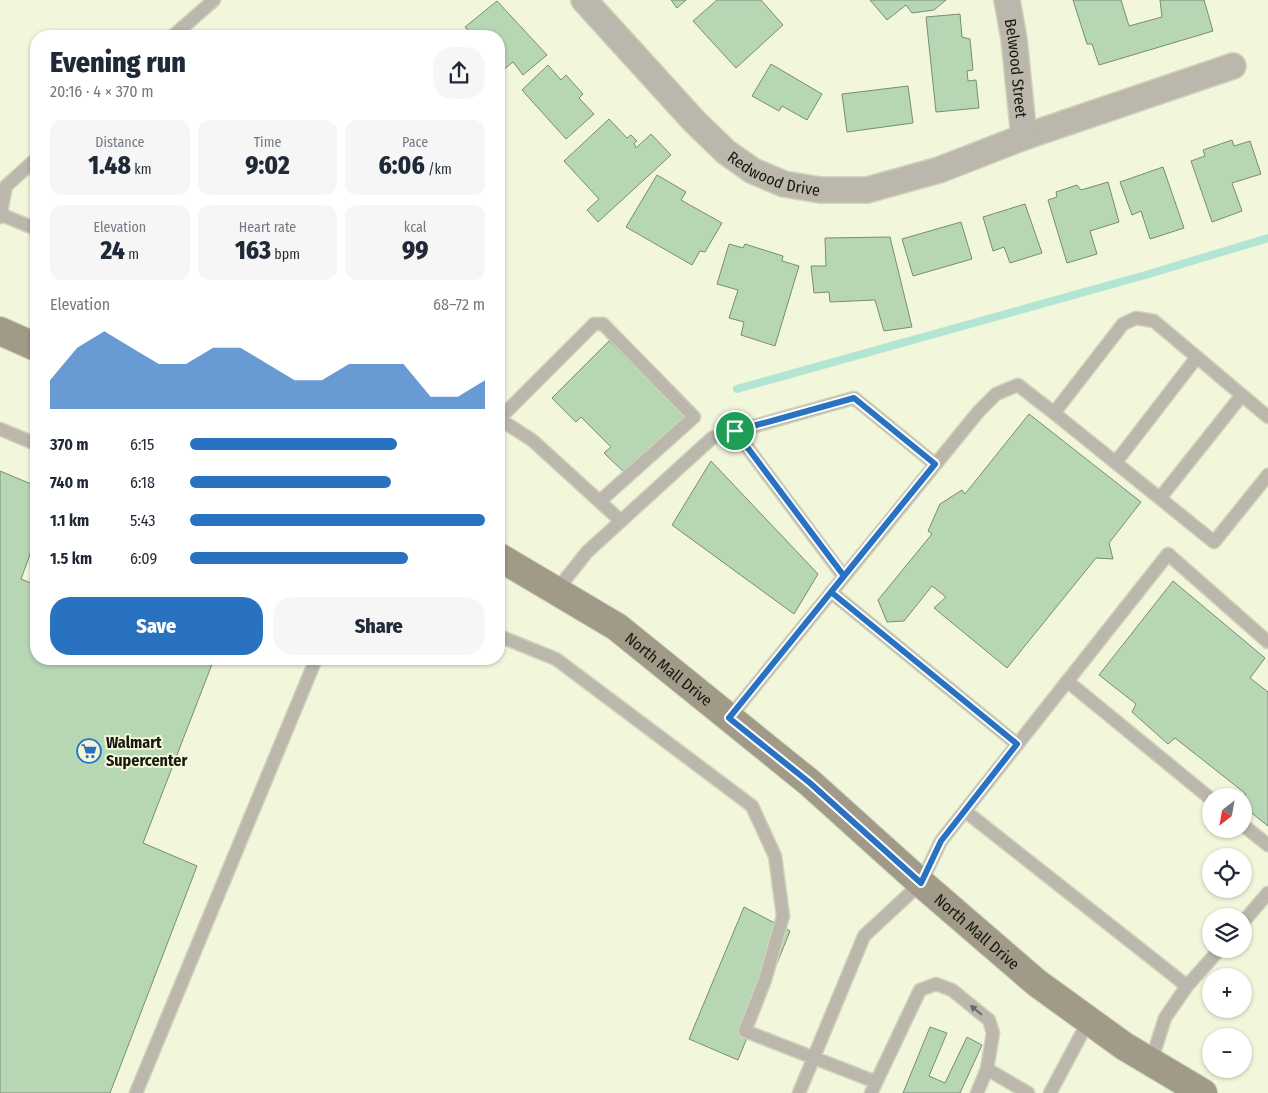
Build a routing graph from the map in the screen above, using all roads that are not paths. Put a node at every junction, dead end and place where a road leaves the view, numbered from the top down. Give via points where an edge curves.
1 (214, 0) edge
2 (584, 0) edge
3 (1008, 0) edge
4 (180, 30) edge
5 (1233, 66) dead end
6 (1024, 137) junction
7 (30, 164) edge
8 (0, 216) edge
9 (30, 227) edge
10 (0, 331) edge
11 (30, 344) edge
12 (1197, 357) junction
13 (1242, 395) junction
14 (1054, 413) junction
15 (505, 414) edge
16 (1268, 416) edge
17 (505, 423) edge
18 (0, 429) edge
19 (735, 431) junction
20 (30, 442) edge
21 (1116, 462) junction
22 (935, 464) junction
23 (1268, 475) edge
24 (1160, 498) junction
25 (600, 501) junction
26 (621, 521) junction
27 (505, 561) edge
28 (844, 576) junction
29 (556, 591) junction
30 (831, 592) junction
31 (505, 638) edge
32 (1268, 642) edge
33 (314, 665) edge
34 (1067, 681) junction
35 (729, 718) junction
36 (1017, 744) junction
37 (1202, 792) edge
38 (965, 811) junction
39 (1252, 832) edge
40 (1268, 845) edge
41 (921, 883) junction
42 (1268, 893) edge
43 (1252, 912) edge
44 (1212, 958) edge
45 (1187, 986) junction
46 (1089, 1020) junction
47 (814, 1058) junction
48 (1151, 1062) junction
49 (987, 1069) junction
50 (874, 1088) edge
51 (976, 1092) edge
52 (136, 1093) edge
53 (799, 1093) edge
54 (1028, 1093) edge
55 (1050, 1093) edge
56 (1203, 1093) edge

1 - 4 lane
2 - 6 street, Redwood Drive via 726,152 753,171 784,184 820,190 867,190 939,170
3 - 6 street, Belwood Street
5 - 6 street, Redwood Drive
7 - 8 lane via 6,186
8 - 9 lane
10 - 11 street
12 - 13 lane
12 - 14 lane via 1154,321 1136,318 1123,324
12 - 21 lane
13 - 16 lane
13 - 24 lane
14 - 21 lane
14 - 22 lane via 1018,385 996,394
15 - 25 lane via 594,324 603,324 694,417
17 - 25 lane via 532,440
18 - 20 lane
19 - 22 lane via 854,398
19 - 26 lane via 712,438
19 - 28 lane
21 - 24 lane
22 - 28 lane
23 - 24 lane via 1214,542
25 - 26 lane
26 - 29 lane via 587,552
27 - 29 street, North Mall Drive
28 - 30 lane
29 - 35 street, North Mall Drive via 617,627
30 - 35 lane
30 - 36 lane
31 - 47 lane via 556,659 752,806 775,856 783,916 765,980 745,1031
32 - 34 lane via 1168,554
33 - 52 lane
34 - 36 lane
34 - 37 lane
35 - 41 street, North Mall Drive via 810,783
36 - 38 lane
38 - 41 lane via 941,841
38 - 45 lane
39 - 40 lane
41 - 46 street, North Mall Drive via 1037,983
41 - 47 lane via 864,936
42 - 43 lane
44 - 45 lane
45 - 48 lane via 1165,1018
46 - 48 street, North Mall Drive
46 - 55 lane
47 - 50 lane
47 - 53 lane
48 - 56 street, North Mall Drive
49 -> 50 lane via 993,1033 989,1020 952,990 936,984 920,990
49 - 51 lane
49 - 54 lane

